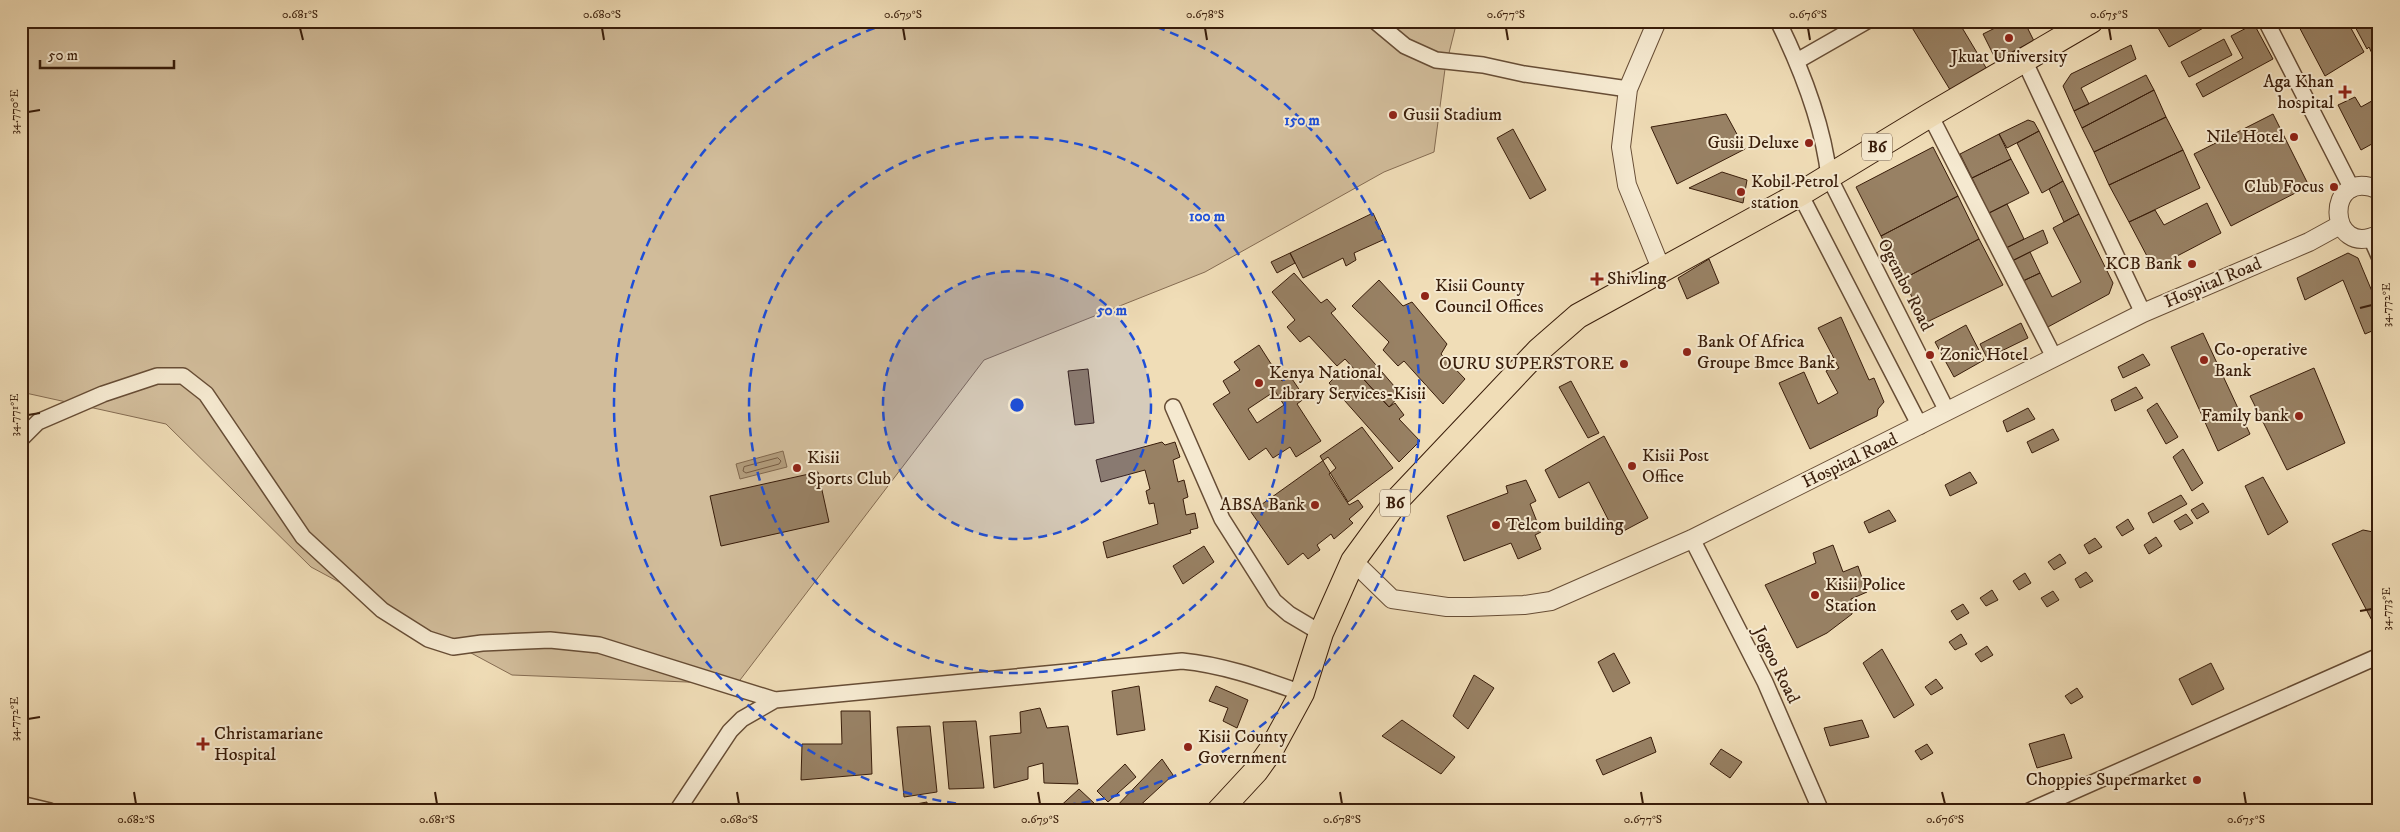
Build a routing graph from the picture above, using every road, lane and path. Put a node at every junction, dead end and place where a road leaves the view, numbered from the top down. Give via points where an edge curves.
1 (1375, 21) edge
2 (1658, 21) edge
3 (1778, 21) edge
4 (1867, 21) edge
5 (2091, 21) edge
6 (2266, 21) edge
7 (2024, 60) junction
8 (1797, 61) junction
9 (1628, 89) junction
10 (1930, 115) junction
11 (1830, 177) junction
12 (2352, 189) junction
13 (2379, 190) edge
14 (1800, 194) junction
15 (2340, 225) junction
16 (2375, 236) edge
17 (2379, 256) edge
18 (1662, 271) junction
19 (2143, 312) junction
20 (2054, 357) junction
21 (1173, 407) dead end
22 (1947, 411) junction
23 (1920, 426) junction
24 (21, 439) edge
25 (1692, 539) junction
26 (1353, 561) junction
27 (1321, 633) junction
28 (2379, 656) edge
29 (1302, 693) junction
30 (775, 700) junction
31 (21, 804) edge
32 (50, 811) edge
33 (677, 811) edge
34 (1219, 811) edge
35 (1821, 811) edge
36 (2029, 811) edge

1 - 9 street via 1405,46 1436,60
2 - 9 street
3 - 8 street, Ogembo Road
4 - 8 street
5 - 7 highway, B6
6 - 12 street
7 - 10 highway, B6
7 - 19 street
8 - 11 street, Ogembo Road via 1826,150
9 - 18 street via 1621,146 1627,185
10 - 11 highway, B6
10 - 20 street
11 - 14 highway, B6
11 - 22 street, Ogembo Road
12 - 13 street via 2369,186
12 - 15 street via 2346,191 2339,202
14 - 18 highway, B6
14 - 23 street
15 - 16 street via 2353,237
15 - 19 street, Hospital Road via 2309,242
16 - 17 street
18 - 26 highway, B6 via 1578,316 1539,350 1399,498
19 - 20 street, Hospital Road
20 - 22 street, Hospital Road
21 - 27 street via 1222,520 1274,601
22 - 23 street, Hospital Road
23 - 25 street, Hospital Road
24 - 30 street via 38,422 103,394 157,376 182,376 206,394 303,537 382,610 428,639 453,647 550,640 600,645
25 - 26 street, Hospital Road via 1551,601 1524,605 1447,607 1392,599
25 - 35 street, Jogoo Road via 1765,682
26 - 27 highway, B6
27 - 29 highway, B6
28 - 36 street
29 - 30 street via 1248,674 1182,661
29 - 34 highway, B6 via 1271,750
30 - 33 street via 742,719 730,731
31 - 32 street

